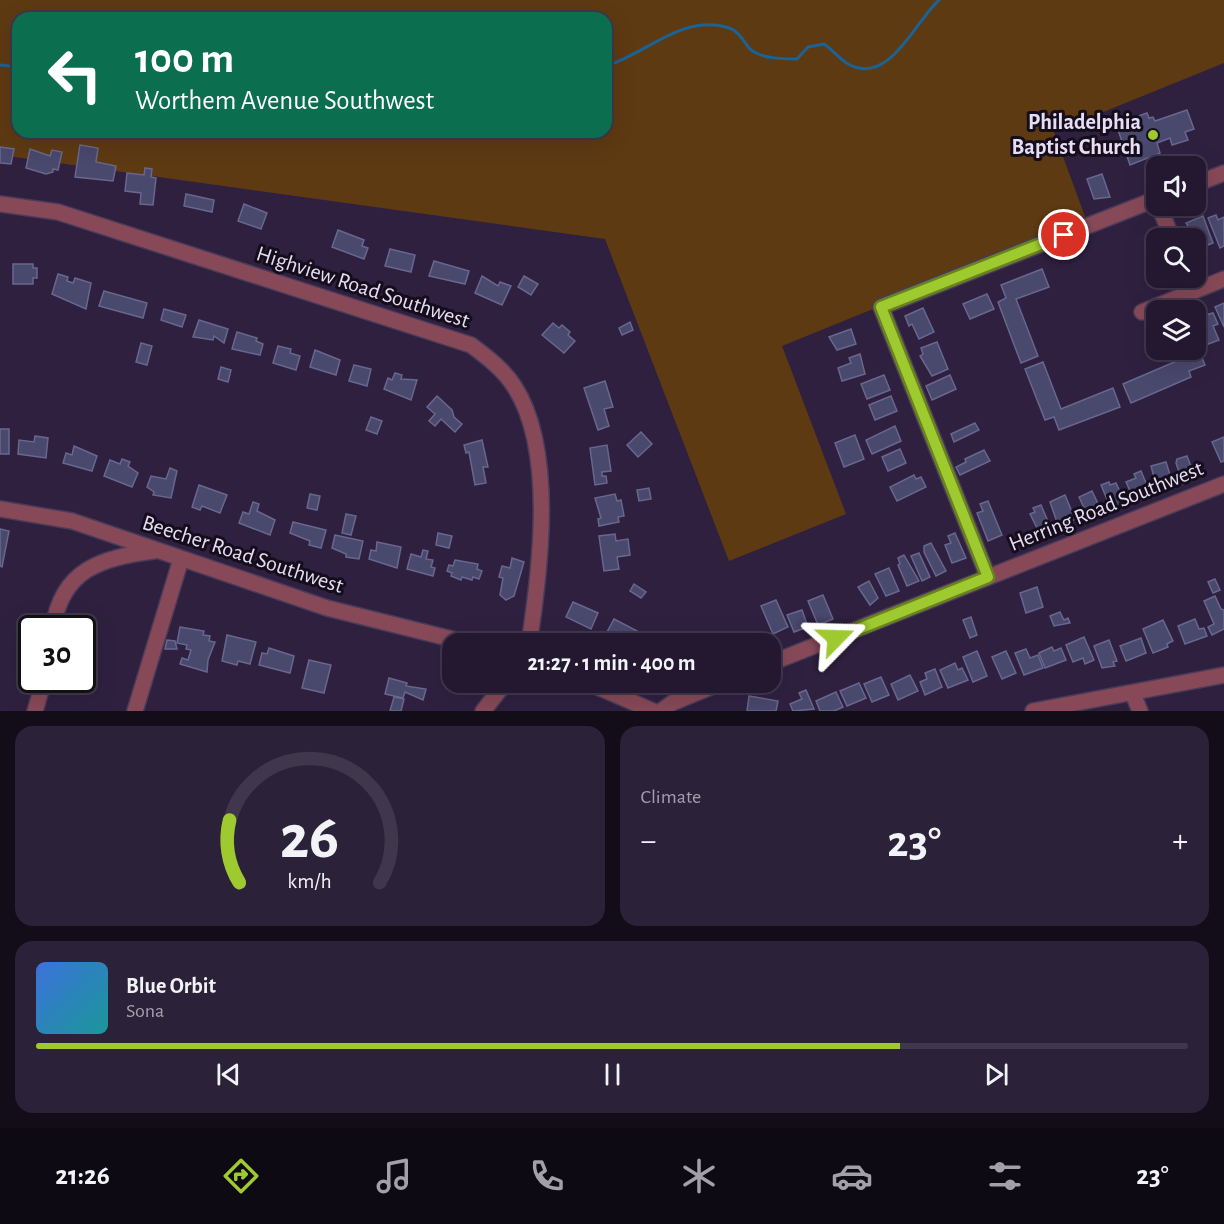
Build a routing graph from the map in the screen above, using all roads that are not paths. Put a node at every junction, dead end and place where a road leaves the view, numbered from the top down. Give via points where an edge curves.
1 (1224, 173) edge
2 (1206, 180) edge
3 (0, 204) edge
4 (1146, 204) edge
5 (1224, 279) edge
6 (1206, 282) edge
7 (1185, 288) edge
8 (1142, 312) dead end
9 (1224, 484) edge
10 (0, 508) edge
11 (157, 550) junction
12 (181, 559) junction
13 (988, 577) junction
14 (56, 615) edge
15 (531, 633) edge
16 (442, 637) edge
17 (781, 659) edge
18 (1224, 675) edge
19 (40, 693) edge
20 (497, 693) edge
21 (611, 693) edge
22 (696, 693) edge
23 (1132, 694) junction
24 (35, 711) edge
25 (135, 711) edge
26 (483, 711) edge
27 (653, 711) edge
28 (662, 711) edge
29 (1033, 711) edge
30 (1140, 711) edge

1 - 2 street
3 - 15 street, Highview Road Southwest via 58,212 471,345 496,364 514,386 526,410 540,484 540,571
4 - 13 street via 881,307
5 - 6 street
7 - 8 street
9 - 13 street, Herring Road Southwest
10 - 11 street, Beecher Road Southwest via 72,521
11 - 12 street, Beecher Road Southwest
11 - 14 street via 111,558 86,569 60,599
12 - 16 street, Beecher Road Southwest via 327,608
12 - 25 street
13 - 17 street, Herring Road Southwest
18 - 23 street
19 - 24 street
20 - 26 street
21 - 27 street
22 - 28 street
23 - 29 street
23 - 30 street

